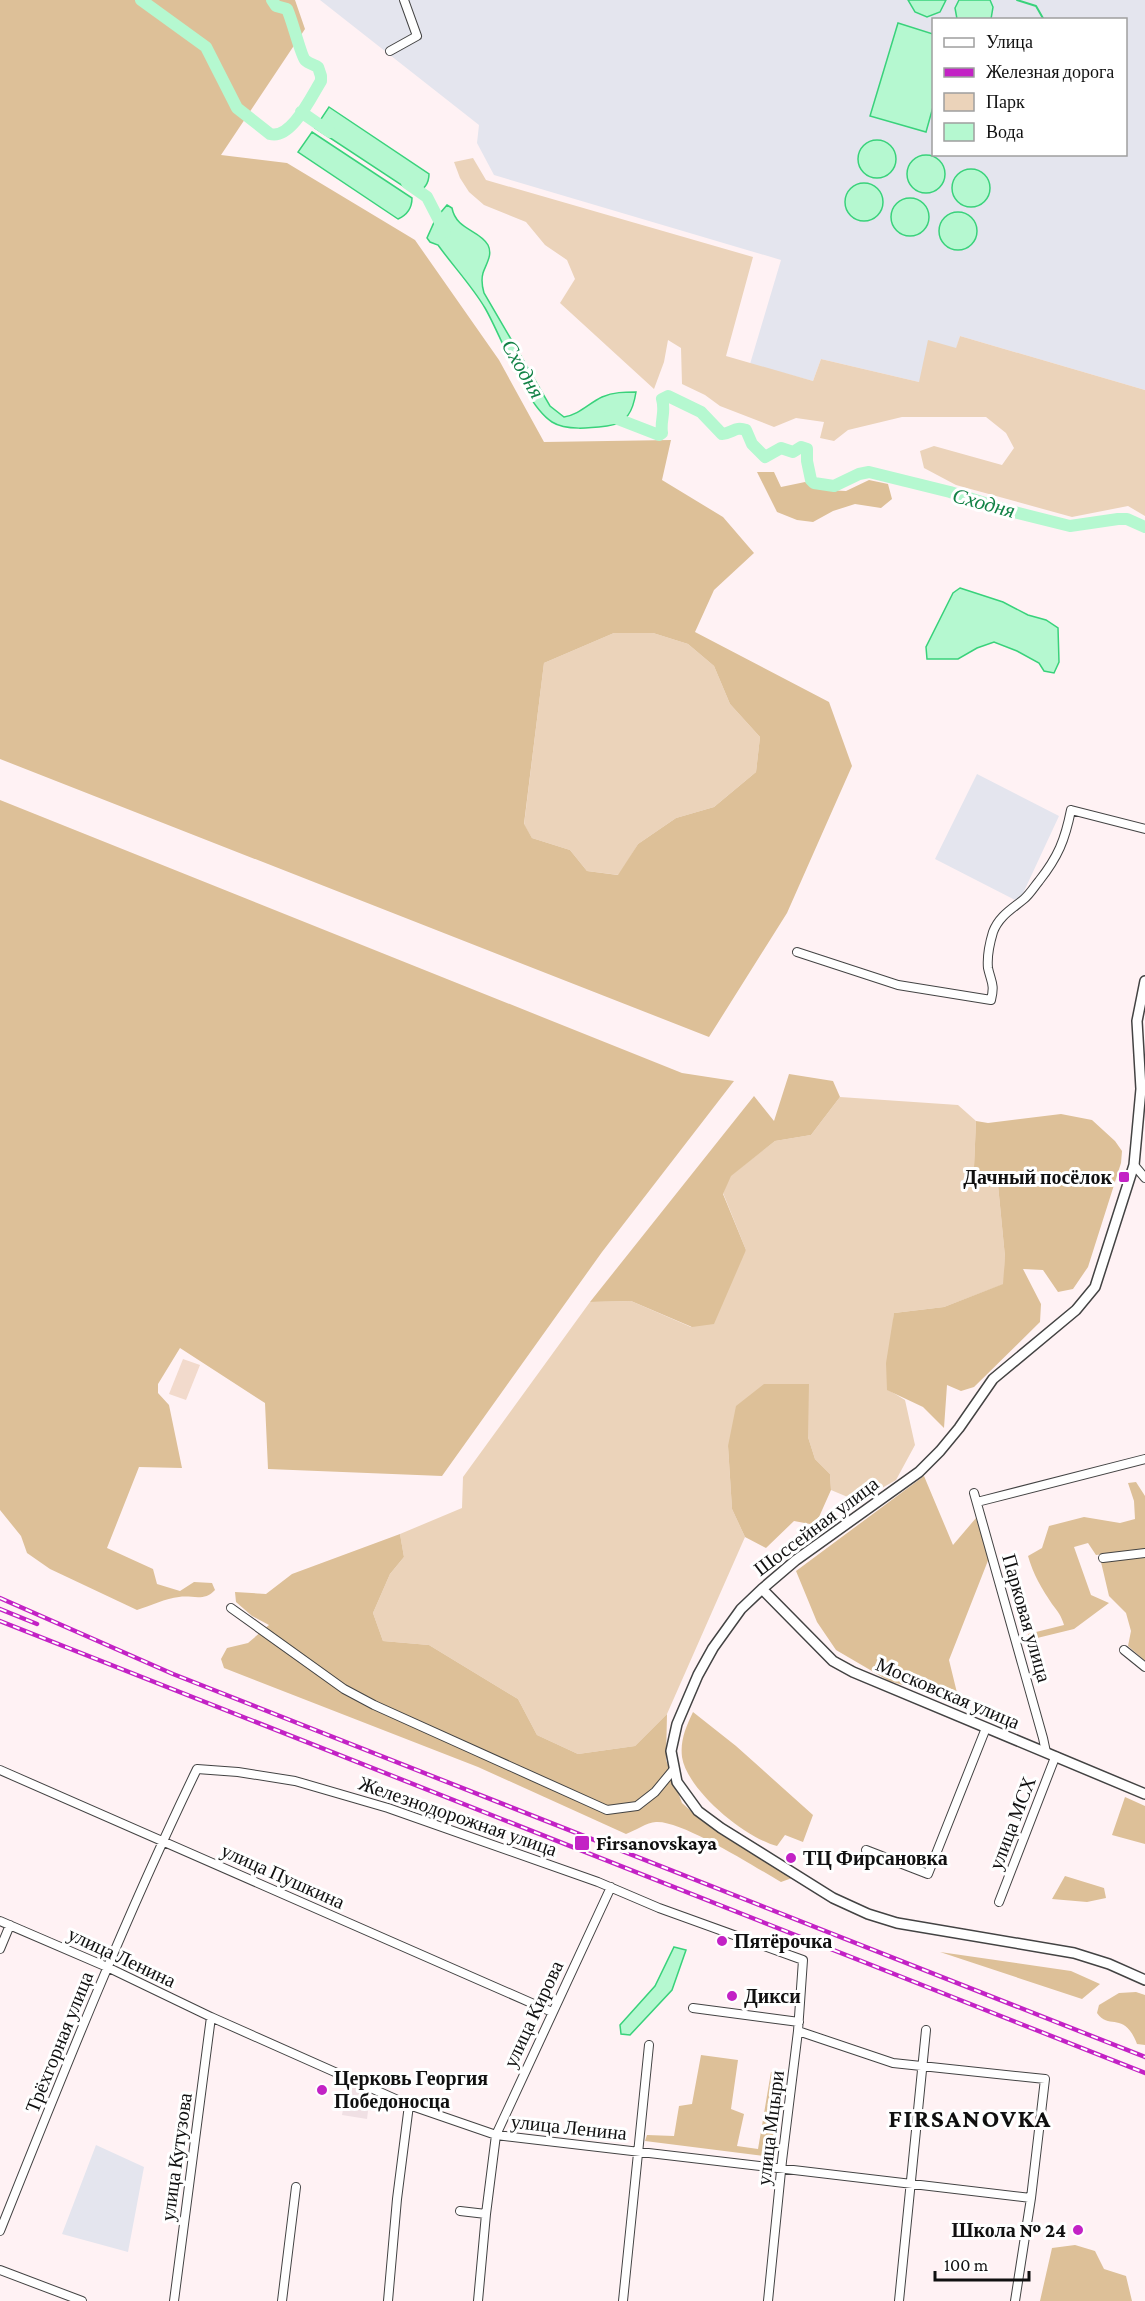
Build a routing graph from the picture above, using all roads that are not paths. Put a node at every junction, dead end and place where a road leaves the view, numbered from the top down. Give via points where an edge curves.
1 (404, 0) edge
2 (390, 51) dead end
3 (1145, 830) edge
4 (797, 952) dead end
5 (1145, 981) edge
6 (1134, 1165) junction
7 (1145, 1178) edge
8 (1145, 1459) edge
9 (1145, 1553) edge
10 (1103, 1558) dead end
11 (762, 1589) junction
12 (231, 1608) dead end
13 (1124, 1650) dead end
14 (1145, 1667) edge
15 (986, 1728) junction
16 (1046, 1752) junction
17 (1057, 1757) junction
18 (197, 1769) joint
19 (674, 1769) junction
20 (0, 1770) edge
21 (1145, 1794) edge
22 (163, 1840) junction
23 (866, 1850) dead end
24 (611, 1887) junction
25 (999, 1902) dead end
26 (0, 1921) edge
27 (10, 1925) junction
28 (0, 1950) edge
29 (803, 1960) joint
30 (107, 1967) junction
31 (1145, 1980) edge
32 (693, 2008) dead end
33 (552, 2012) junction
34 (211, 2017) junction
35 (799, 2026) junction
36 (926, 2030) dead end
37 (649, 2045) dead end
38 (922, 2067) junction
39 (409, 2105) junction
40 (496, 2135) junction
41 (639, 2151) junction
42 (781, 2168) junction
43 (912, 2184) junction
44 (296, 2187) dead end
45 (1031, 2199) junction
46 (460, 2211) dead end
47 (486, 2214) junction
48 (0, 2231) edge
49 (0, 2270) edge
50 (82, 2301) edge
51 (174, 2301) edge
52 (282, 2301) edge
53 (388, 2301) edge
54 (478, 2301) edge
55 (623, 2301) edge
56 (768, 2301) edge
57 (899, 2301) edge
58 (1015, 2301) edge

1 - 2 street via 417,36
3 - 4 street via 1071,810 1057,857 994,931 988,958 994,989 991,1000 898,985
5 - 6 street, Шоссейная улица via 1137,1021 1141,1089
6 - 7 street
6 - 11 street, Шоссейная улица via 1095,1287 1076,1310 993,1378 940,1451 919,1472
8 - 16 street, Парковая улица via 976,1498
9 - 10 street
11 - 15 street, Московская улица via 833,1661
11 - 19 street, Шоссейная улица via 728,1624 698,1675 672,1739
12 - 19 street via 374,1706 607,1810 637,1806 656,1792
13 - 14 street
15 - 16 street, Московская улица
15 - 23 street via 928,1874
16 - 17 street, Московская улица
17 - 21 street, Московская улица
17 - 25 street, улица МСХ
18 - 22 street, Трёхгорная улица
18 - 24 street, Железнодорожная улица via 295,1780 465,1834
19 - 31 street, Шоссейная улица via 678,1782 698,1810 807,1883 868,1914 897,1923 1074,1953
20 - 22 street, улица Пушкина
22 - 30 street, Трёхгорная улица
22 - 33 street, улица Пушкина
24 - 29 street, Железнодорожная улица
24 - 33 street, улица Кирова
26 - 27 street, улица Ленина
27 - 28 street
27 - 30 street, улица Ленина
29 - 35 street, улица Мцыри
30 - 34 street, улица Ленина
30 - 48 street, Трёхгорная улица
32 - 35 street
33 - 40 street, улица Кирова
34 - 39 street, улица Ленина
34 - 51 street, улица Кутузова
35 - 38 street via 892,2063
35 - 42 street, улица Мцыри
36 - 38 street
37 - 41 street
38 - 43 street
38 - 45 street via 1044,2079
39 - 40 street, улица Ленина
39 - 53 street
40 - 41 street, улица Ленина
40 - 47 street, улица Кирова
41 - 42 street, улица Ленина
41 - 55 street
42 - 43 street, улица Ленина
42 - 56 street, улица Мцыри
43 - 45 street, улица Ленина
43 - 57 street
44 - 52 street
45 - 58 street
46 - 47 street
47 - 54 street, улица Кирова
49 - 50 street

